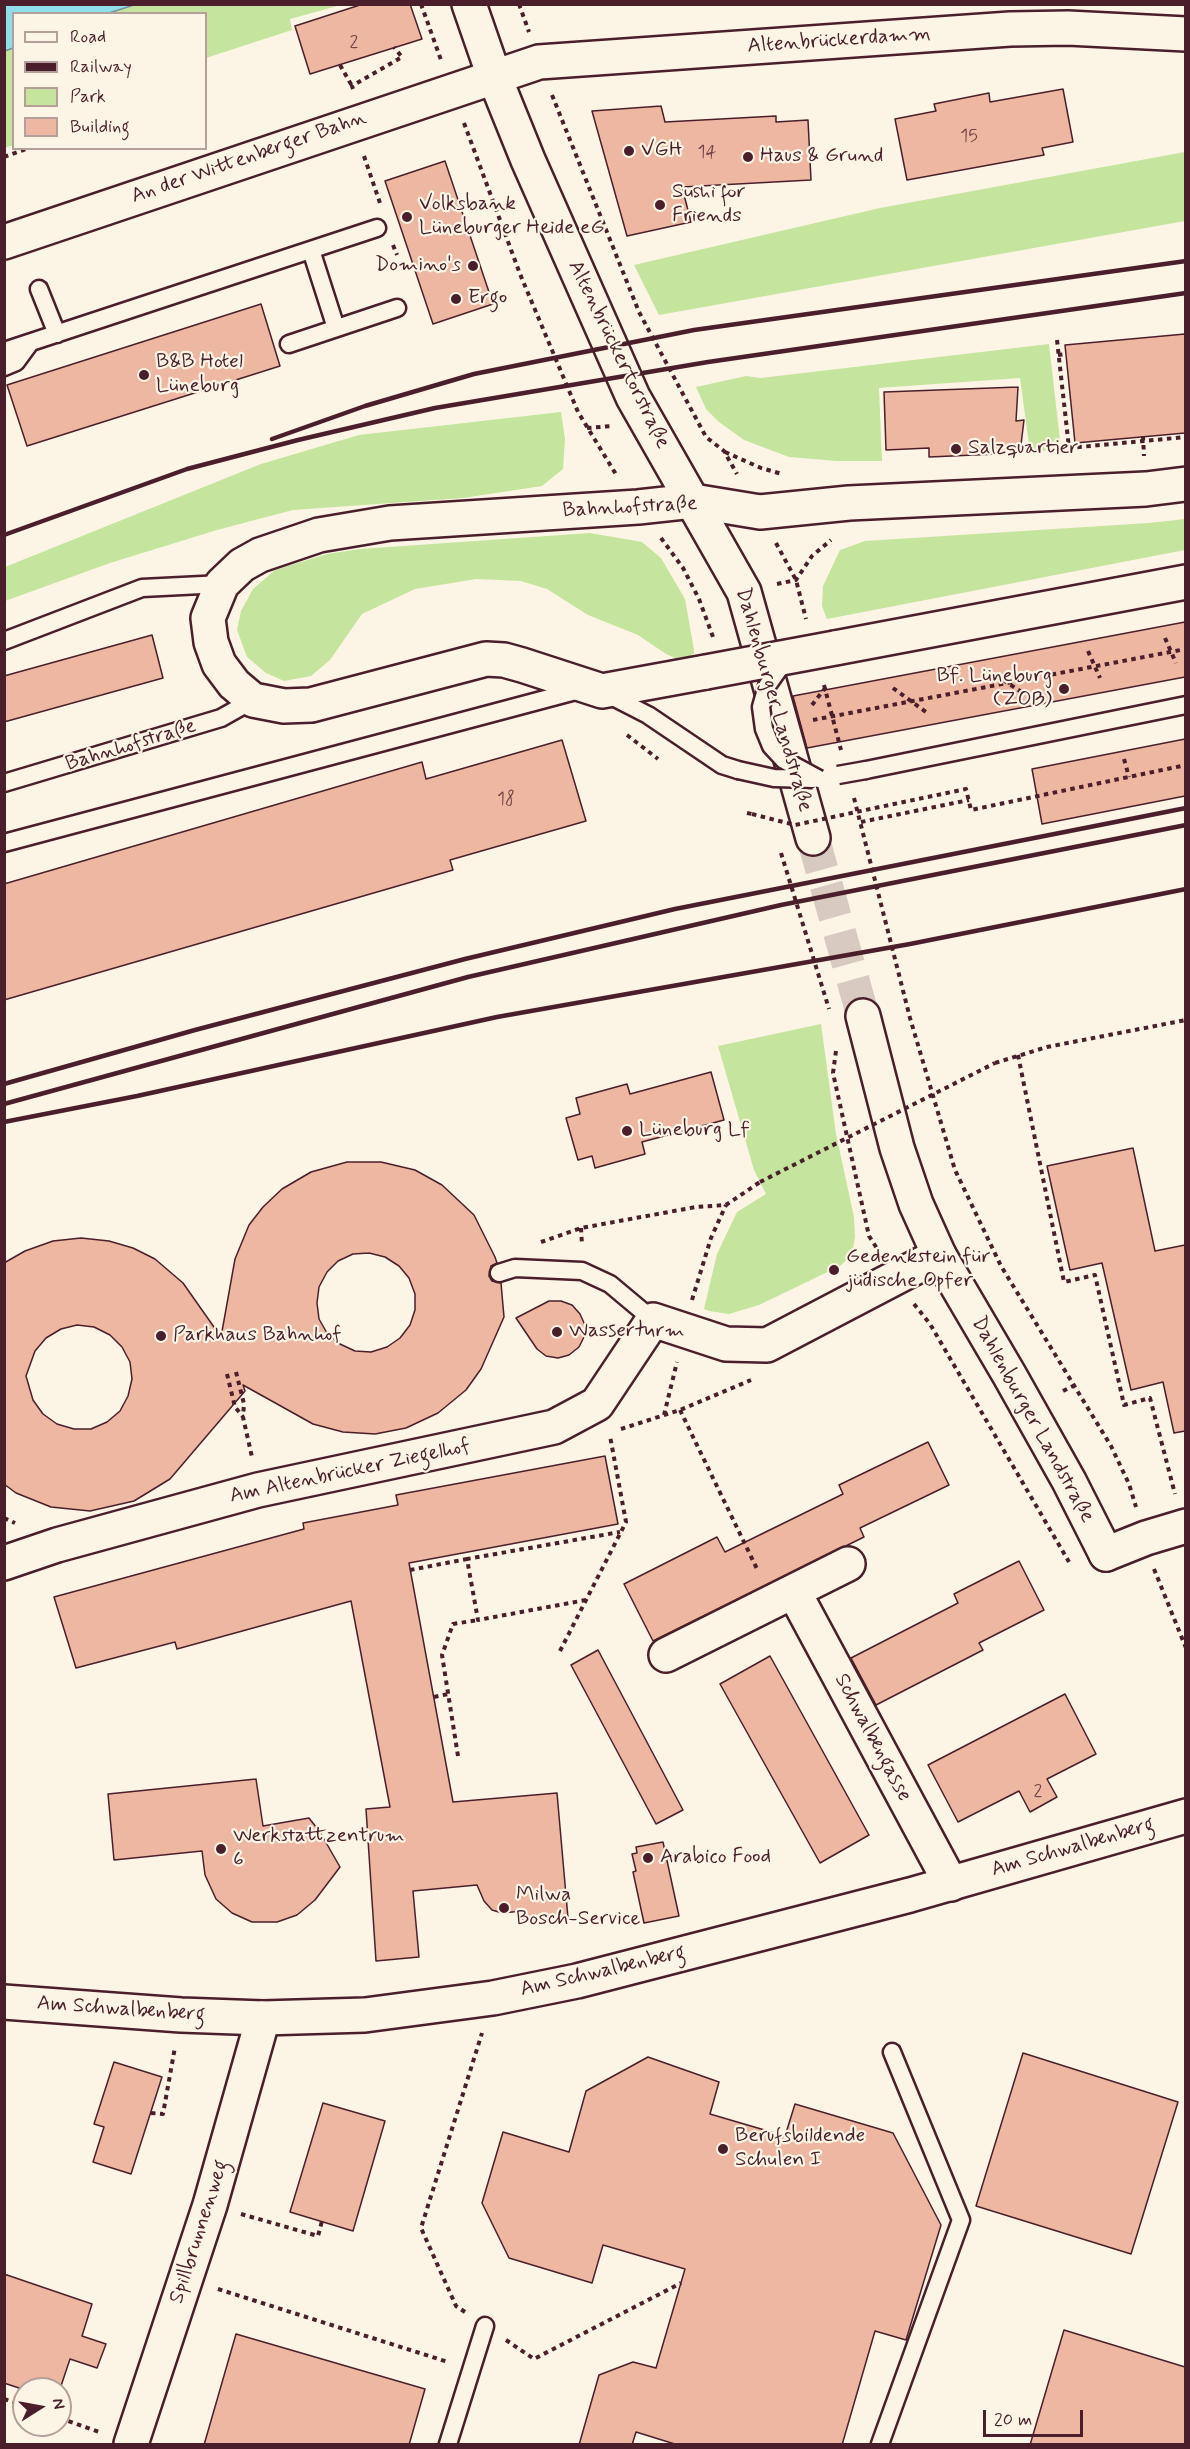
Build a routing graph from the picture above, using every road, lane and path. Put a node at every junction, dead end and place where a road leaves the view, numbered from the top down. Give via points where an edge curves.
1 (421, 4) edge
2 (470, 4) edge
3 (1185, 34) edge
4 (539, 62) junction
5 (340, 65) dead end
6 (495, 76) junction
7 (352, 86) dead end
8 (452, 90) junction
9 (23, 150) edge
10 (4, 157) edge
11 (367, 165) dead end
12 (375, 188) dead end
13 (377, 228) dead end
14 (4, 242) edge
15 (311, 250) junction
16 (39, 289) dead end
17 (397, 308) dead end
18 (336, 328) junction
19 (57, 334) junction
20 (1057, 340) dead end
21 (30, 343) junction
22 (289, 344) dead end
23 (4, 351) edge
24 (1066, 354) dead end
25 (1058, 355) junction
26 (4, 367) edge
27 (1185, 437) edge
28 (724, 452) junction
29 (789, 476) dead end
30 (1185, 484) edge
31 (693, 501) junction
32 (638, 507) junction
33 (760, 512) junction
34 (840, 535) dead end
35 (1185, 582) edge
36 (222, 584) junction
37 (1165, 638) dead end
38 (4, 641) edge
39 (802, 641) junction
40 (1185, 649) edge
41 (1088, 651) dead end
42 (1171, 652) junction
43 (1176, 663) dead end
44 (1095, 666) junction
45 (988, 670) dead end
46 (1100, 678) dead end
47 (1008, 683) junction
48 (824, 684) dead end
49 (892, 688) dead end
50 (597, 689) junction
51 (1023, 693) dead end
52 (253, 700) junction
53 (911, 701) junction
54 (1185, 705) edge
55 (926, 712) dead end
56 (809, 720) dead end
57 (842, 753) dead end
58 (1124, 759) dead end
59 (1185, 765) edge
60 (1129, 777) junction
61 (819, 779) junction
62 (4, 783) edge
63 (852, 788) dead end
64 (969, 801) junction
65 (750, 814) dead end
66 (861, 822) junction
67 (813, 838) tunnel mouth
68 (4, 843) edge
69 (863, 1016) tunnel mouth
70 (1185, 1020) edge
71 (1018, 1055) junction
72 (726, 1205) junction
73 (581, 1228) dead end
74 (939, 1255) junction
75 (499, 1273) dead end
76 (691, 1302) dead end
77 (653, 1320) junction
78 (236, 1372) dead end
79 (227, 1374) dead end
80 (761, 1376) dead end
81 (1075, 1385) junction
82 (1063, 1390) dead end
83 (680, 1410) junction
84 (243, 1417) junction
85 (620, 1429) dead end
86 (609, 1432) dead end
87 (258, 1490) junction
88 (1184, 1526) edge
89 (620, 1532) junction
90 (565, 1534) dead end
91 (1146, 1538) junction
92 (567, 1541) junction
93 (472, 1551) dead end
94 (474, 1558) junction
95 (467, 1559) junction
96 (4, 1563) edge
97 (848, 1564) dead end
98 (410, 1570) dead end
99 (784, 1597) junction
100 (586, 1600) junction
101 (478, 1620) junction
102 (1185, 1648) edge
103 (560, 1651) dead end
104 (666, 1655) dead end
105 (448, 1694) junction
106 (434, 1697) dead end
107 (458, 1756) dead end
108 (1185, 1816) edge
109 (951, 1884) junction
110 (493, 1998) junction
111 (4, 2002) edge
112 (181, 2015) junction
113 (263, 2018) junction
114 (892, 2052) dead end
115 (151, 2113) dead end
116 (210, 2205) junction
117 (322, 2222) dead end
118 (186, 2279) junction
119 (681, 2283) dead end
120 (485, 2326) junction
121 (472, 2370) junction
122 (72, 2422) edge
123 (131, 2444) edge
124 (448, 2445) edge
125 (880, 2445) edge

1 - 8 path
2 - 6 street, Altenbrückertorstraße
3 - 4 street, Altenbrückerdamm via 1068,27 1010,29
4 - 6 street, Altenbrückerdamm
4 - 28 path via 639,312 706,437
5 - 7 path
6 - 8 street, An der Wittenberger Bahn
6 - 31 street, Altenbrückertorstraße via 568,254 633,397
8 - 14 street, An der Wittenberger Bahn
8 - 32 path via 520,274 578,412
9 - 10 path
11 - 12 path
13 - 15 lane
15 - 18 lane
15 - 19 lane
16 - 19 lane
17 - 18 lane
18 - 22 lane
19 - 21 lane
20 - 25 path
21 - 23 lane
21 - 26 lane via 16,362
24 - 25 path
25 - 27 path via 1069,448
28 - 29 path
28 - 33 path
30 - 33 street, Bahnhofstraße via 849,503
31 - 32 street, Bahnhofstraße
31 - 33 street, Bahnhofstraße
31 - 67 street, Dahlenburger Landstraße via 744,592
32 - 36 street, Bahnhofstraße via 390,523 319,535 260,555
34 - 39 path via 812,556 796,580
35 - 39 street, bridge via 835,648
36 - 38 lane via 142,588
36 - 52 street, Bahnhofstraße via 208,618 211,642 219,664
37 - 42 path
39 - 50 street, bridge via 706,672
39 - 61 lane, bridge via 767,686 761,707 771,746 784,760
40 - 42 path
41 - 44 path
42 - 43 path
42 - 44 path
44 - 46 path
44 - 47 path
45 - 47 path
47 - 51 path
47 - 53 path
48 - 57 path
49 - 53 path
50 - 52 street via 504,660 486,659 311,705 284,706
50 - 61 lane, bridge via 648,715 722,765 774,778
50 - 68 lane
52 - 62 lane, Bahnhofstraße via 221,718
53 - 55 path
53 - 56 path
54 - 61 lane, bridge
58 - 60 path
59 - 60 path
60 - 64 path via 971,810
63 - 66 path
64 - 65 path, bridge via 966,789 795,825
64 - 66 path
66 - 81 path via 910,1018 955,1170 1001,1266
69 - 74 street, Dahlenburger Landstraße via 897,1148
70 - 71 path
71 - 72 path, bridge via 760,1182
71 - 88 path via 1064,1282 1095,1275 1124,1405 1150,1398
72 - 73 path
72 - 76 path
74 - 77 street via 767,1345 726,1344
74 - 91 street, Dahlenburger Landstraße via 1106,1554
75 - 77 lane via 515,1268 582,1272 610,1284
77 - 87 street, Am Altenbrücker Ziegelhof via 597,1404 554,1427
78 - 84 path
79 - 84 path via 235,1407
80 - 83 path
81 - 82 path
81 - 91 path via 1129,1484
83 - 85 path
83 - 99 path via 706,1465
84 - 87 path
86 - 89 path via 626,1522
87 - 96 street, Am Altenbrücker Ziegelhof
88 - 91 street
89 - 92 path
89 - 100 path
90 - 92 path
91 - 102 path
92 - 94 path
93 - 94 path
94 - 95 path
95 - 98 path
95 - 101 path
97 - 99 street
99 - 104 street
99 - 109 street, Schwalbengasse
100 - 101 path
100 - 103 path
101 - 105 path via 453,1624 442,1655
105 - 106 path
105 - 107 path
108 - 109 street, Am Schwalbenberg
109 - 110 street, Am Schwalbenberg via 577,1981
110 - 113 street, Am Schwalbenberg via 365,2015
110 - 120 path via 421,2228 456,2306
111 - 112 street, Am Schwalbenberg
112 - 113 street, Am Schwalbenberg
112 - 115 path via 163,2114
113 - 116 street, Spillbrunnenweg
114 - 125 lane via 961,2220
116 - 117 path via 318,2236
116 - 118 street, Spillbrunnenweg
118 - 121 path
118 - 123 street, Spillbrunnenweg
119 - 120 path via 534,2359
120 - 121 lane
121 - 124 lane
122 - 123 path

